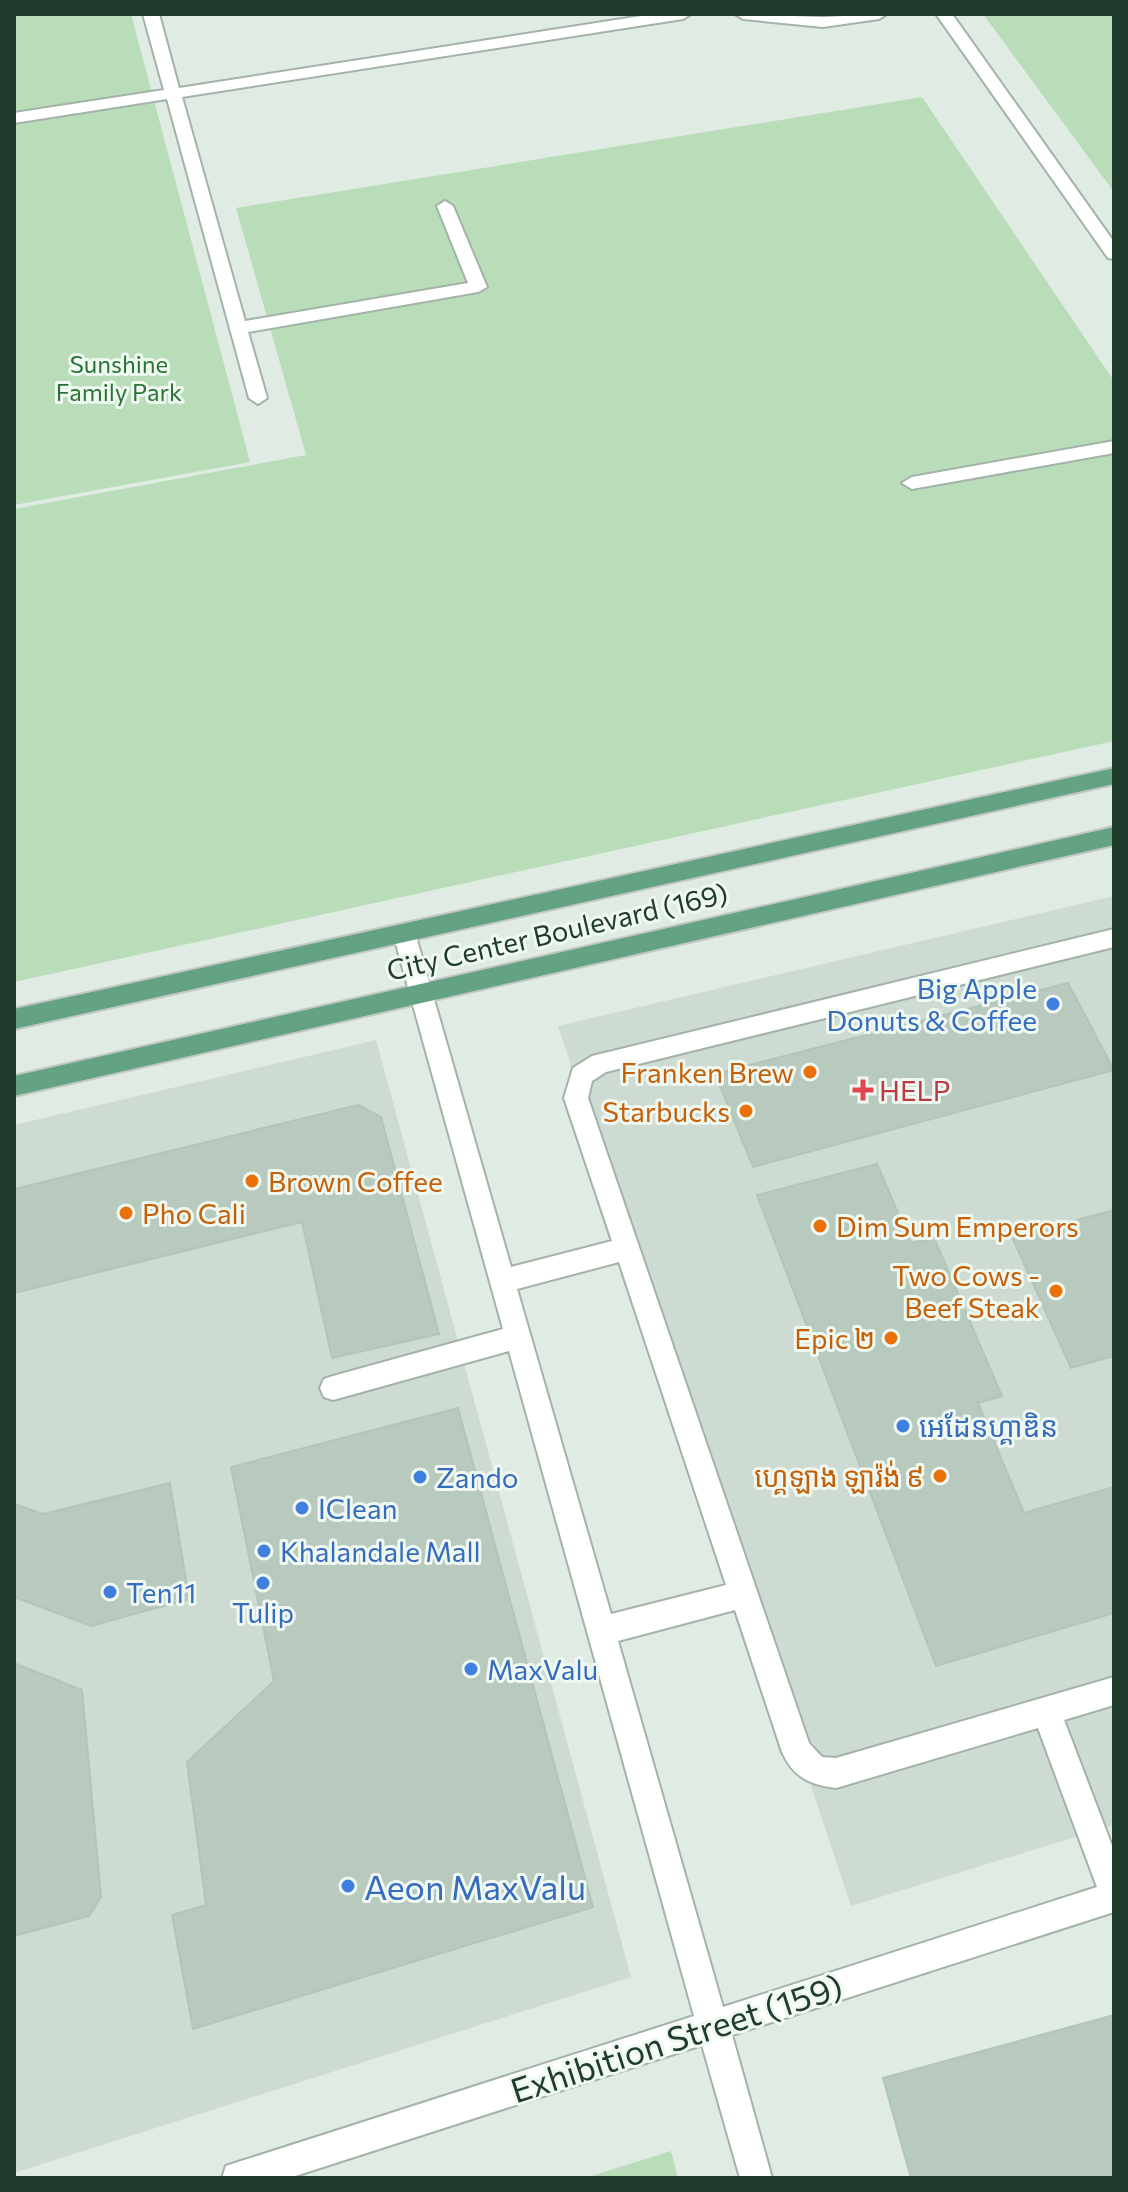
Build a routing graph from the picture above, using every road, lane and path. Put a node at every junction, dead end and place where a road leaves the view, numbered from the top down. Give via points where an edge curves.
1 (151, 14) edge
2 (683, 14) edge
3 (743, 14) edge
4 (879, 14) edge
5 (944, 14) edge
6 (173, 94) junction
7 (14, 118) edge
8 (445, 206) dead end
9 (1114, 254) edge
10 (239, 328) junction
11 (258, 398) dead end
12 (1114, 447) edge
13 (912, 483) dead end
14 (1114, 776) edge
15 (1114, 836) edge
16 (404, 933) junction
17 (1114, 938) edge
18 (421, 993) junction
19 (14, 1019) edge
20 (14, 1086) edge
21 (627, 1248) junction
22 (502, 1281) junction
23 (518, 1337) junction
24 (333, 1388) dead end
25 (744, 1594) junction
26 (601, 1631) junction
27 (1114, 1691) edge
28 (1046, 1711) junction
29 (1114, 1891) edge
30 (1114, 1897) edge
31 (712, 2024) junction
32 (238, 2178) edge
33 (756, 2178) edge

1 - 6 street
2 - 6 street
3 - 4 street via 823,22
5 - 9 street
6 - 7 street
6 - 10 street
8 - 10 street via 478,287
10 - 11 street
12 - 13 street
14 - 16 main road, City Center Boulevard (169)
15 - 18 main road, City Center Boulevard (169)
16 - 18 street
16 - 19 main road, City Center Boulevard (169)
17 - 21 street via 600,1063 581,1075 576,1098
18 - 20 main road, City Center Boulevard (169)
18 - 22 street
21 - 22 street
21 - 25 street
22 - 23 street
23 - 24 street
23 - 26 street
25 - 26 street
25 - 28 street via 797,1752 815,1771 836,1773
26 - 31 street
27 - 28 street
28 - 29 street
30 - 31 street, Exhibition Street (159)
31 - 32 street, Exhibition Street (159)
31 - 33 street

